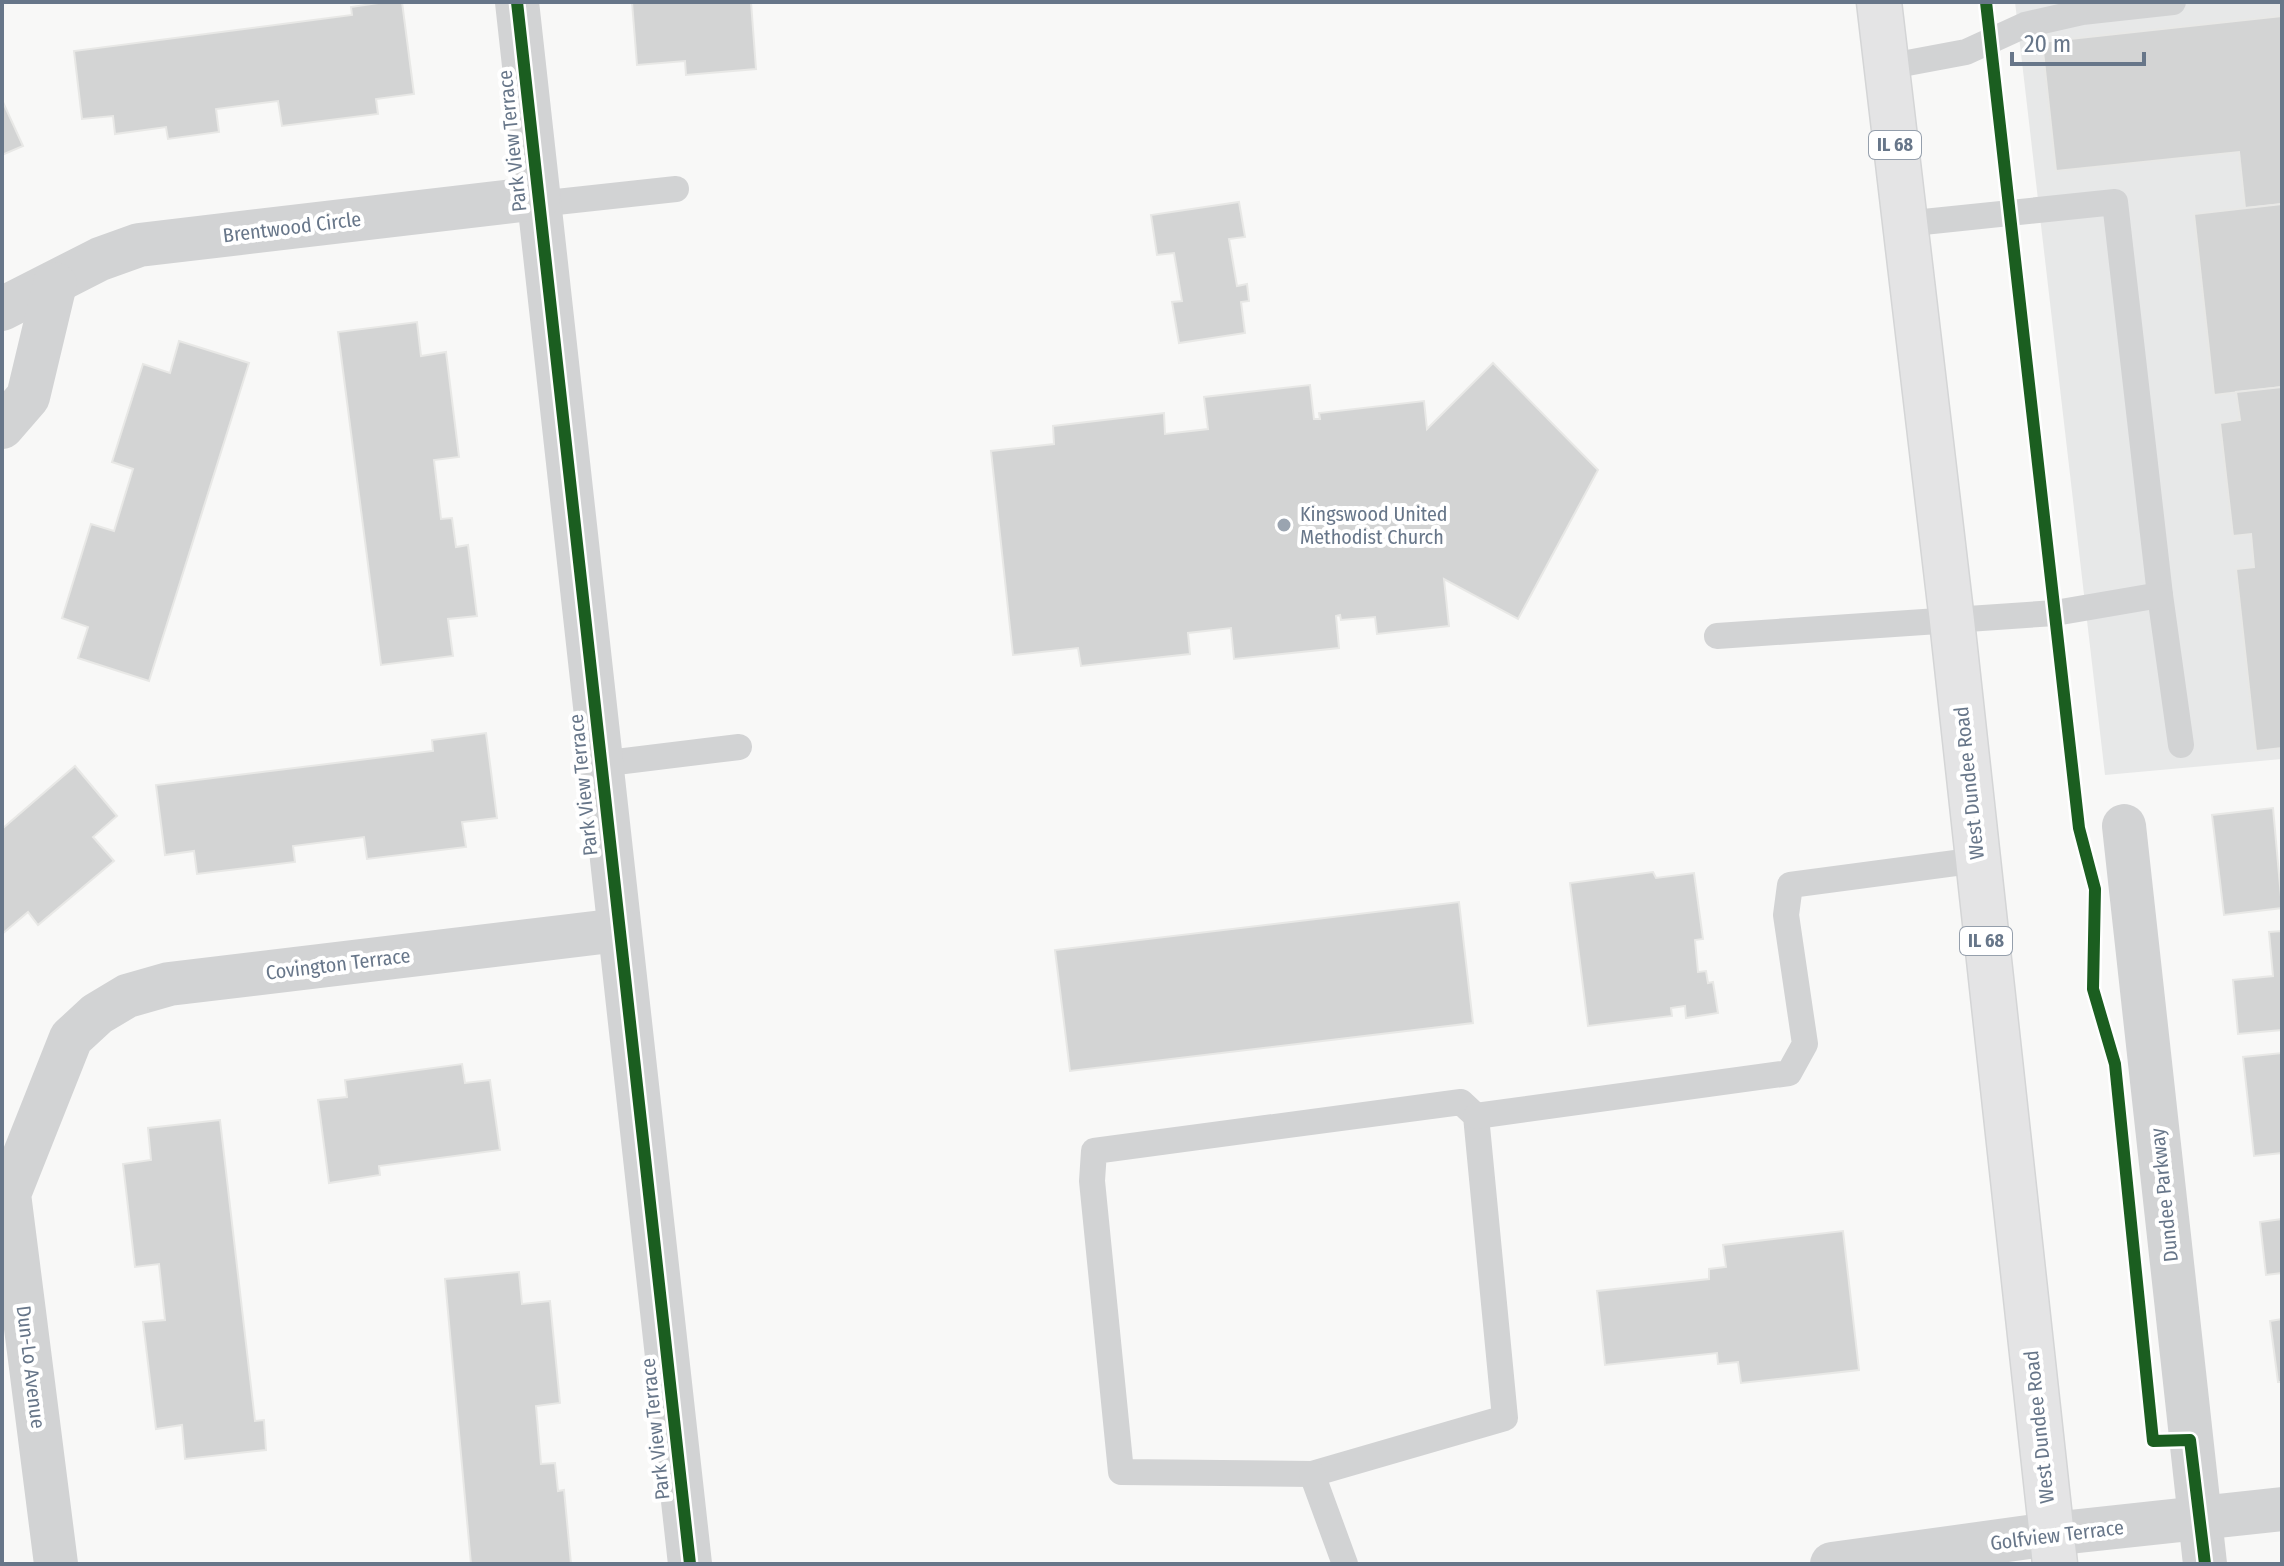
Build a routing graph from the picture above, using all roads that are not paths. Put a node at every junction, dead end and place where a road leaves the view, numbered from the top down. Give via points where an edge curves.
1 (517, 2) edge
2 (1879, 2) edge
3 (2173, 2) edge
4 (1886, 67) junction
5 (676, 189) dead end
6 (538, 201) junction
7 (1904, 224) junction
8 (55, 284) junction
9 (2, 309) edge
10 (2, 427) edge
11 (2160, 595) junction
12 (1952, 621) junction
13 (1717, 636) dead end
14 (2181, 745) dead end
15 (739, 747) dead end
16 (600, 764) junction
17 (2124, 826) dead end
18 (1978, 860) junction
19 (619, 930) junction
20 (71, 1038) joint
21 (1476, 1116) junction
22 (1312, 1474) junction
23 (2282, 1509) edge
24 (2200, 1519) junction
25 (2053, 1549) edge
26 (56, 1564) edge
27 (690, 1564) edge
28 (1345, 1564) edge
29 (1832, 1564) edge
30 (2205, 1564) edge

1 - 6 street, Park View Terrace
2 - 4 main road, West Dundee Road / IL 68
3 - 4 lane via 2068,15 2025,25 1966,52
4 - 7 main road, West Dundee Road / IL 68
5 - 6 lane
6 - 8 street, Brentwood Circle via 139,245
6 - 16 street, Park View Terrace
7 - 11 lane via 2115,202
7 - 12 main road, West Dundee Road / IL 68
8 - 9 street, Brentwood Circle
8 - 10 street via 28,397
11 - 12 lane via 2055,613
11 - 14 lane
12 - 13 lane
12 - 18 main road, West Dundee Road / IL 68
15 - 16 lane
16 - 19 street, Park View Terrace
17 - 24 street, Dundee Parkway
18 - 21 lane via 1790,885 1786,915 1805,1044 1789,1073
18 - 25 main road, West Dundee Road / IL 68
19 - 20 street, Covington Terrace via 169,984 127,996
19 - 27 street, Park View Terrace
20 - 26 street, Dun-Lo Avenue via 9,1194
21 - 22 lane via 1505,1418
21 - 22 lane via 1461,1102 1094,1151 1092,1181 1121,1472
22 - 28 lane
23 - 24 street, Golfview Terrace
24 - 25 street, Golfview Terrace
24 - 30 street, Dundee Parkway
25 - 29 street, Golfview Terrace

